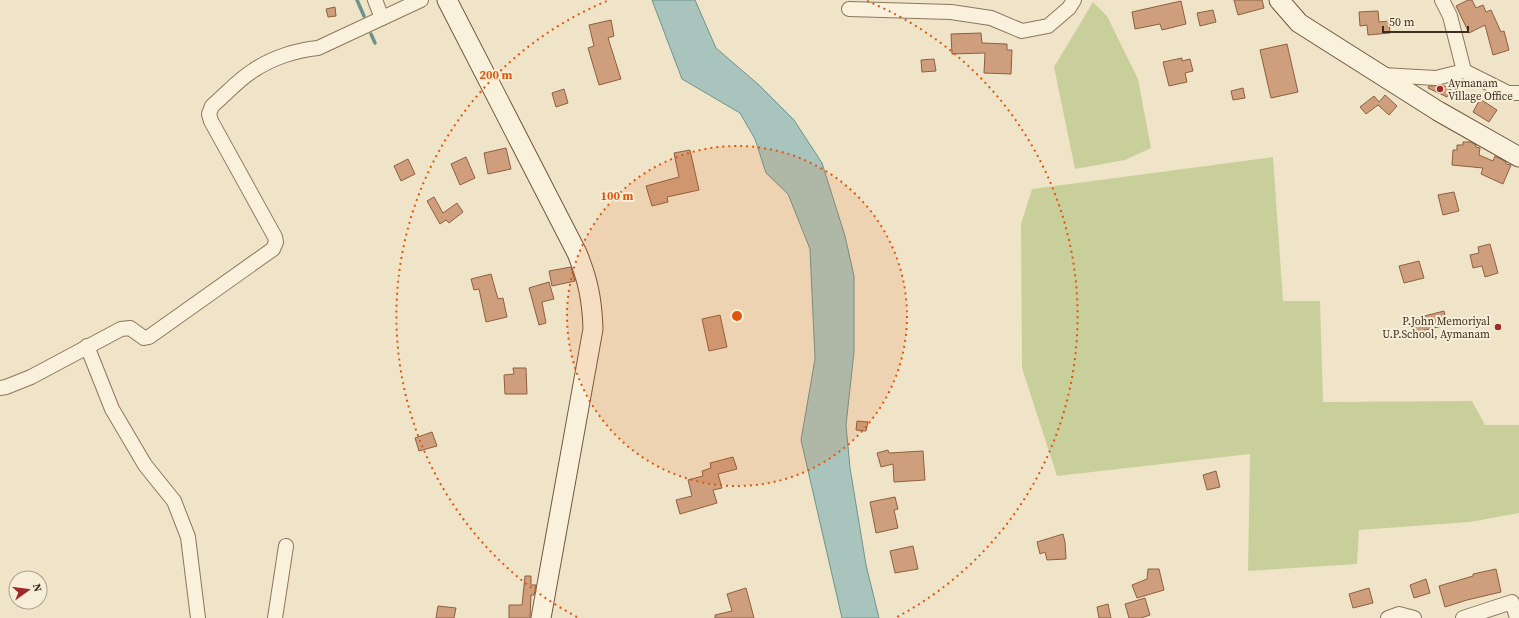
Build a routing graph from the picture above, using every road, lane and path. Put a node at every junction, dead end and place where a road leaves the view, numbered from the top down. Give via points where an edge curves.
1 (375, 0) edge
2 (421, 0) edge
3 (447, 0) edge
4 (1074, 0) edge
5 (1279, 0) edge
6 (1442, 0) edge
7 (848, 9) dead end
8 (382, 18) junction
9 (1464, 71) junction
10 (1380, 75) junction
11 (1519, 93) edge
12 (1519, 157) edge
13 (87, 346) junction
14 (0, 388) edge
15 (286, 546) dead end
16 (198, 618) edge
17 (275, 618) edge
18 (541, 618) edge
19 (1388, 618) edge
20 (1414, 618) edge
21 (1463, 618) edge
22 (1517, 618) edge

1 - 8 street
2 - 8 street
3 - 18 main road via 576,253 588,282 592,304 594,329
4 - 7 street via 1069,8 1048,26 1022,31 991,18 950,12
5 - 10 main road via 1299,23
6 - 9 street via 1450,16
8 - 13 street via 318,48 271,60 253,70 212,106 209,114 212,121 275,237 273,249 149,337 144,338 130,328 121,328
9 - 10 street via 1436,78
9 - 11 street via 1508,93
10 - 12 main road
13 - 14 street via 31,377
13 - 16 street via 112,409 145,465 174,501 188,537
15 - 17 street
19 - 20 street via 1399,614
21 - 22 street via 1512,602

